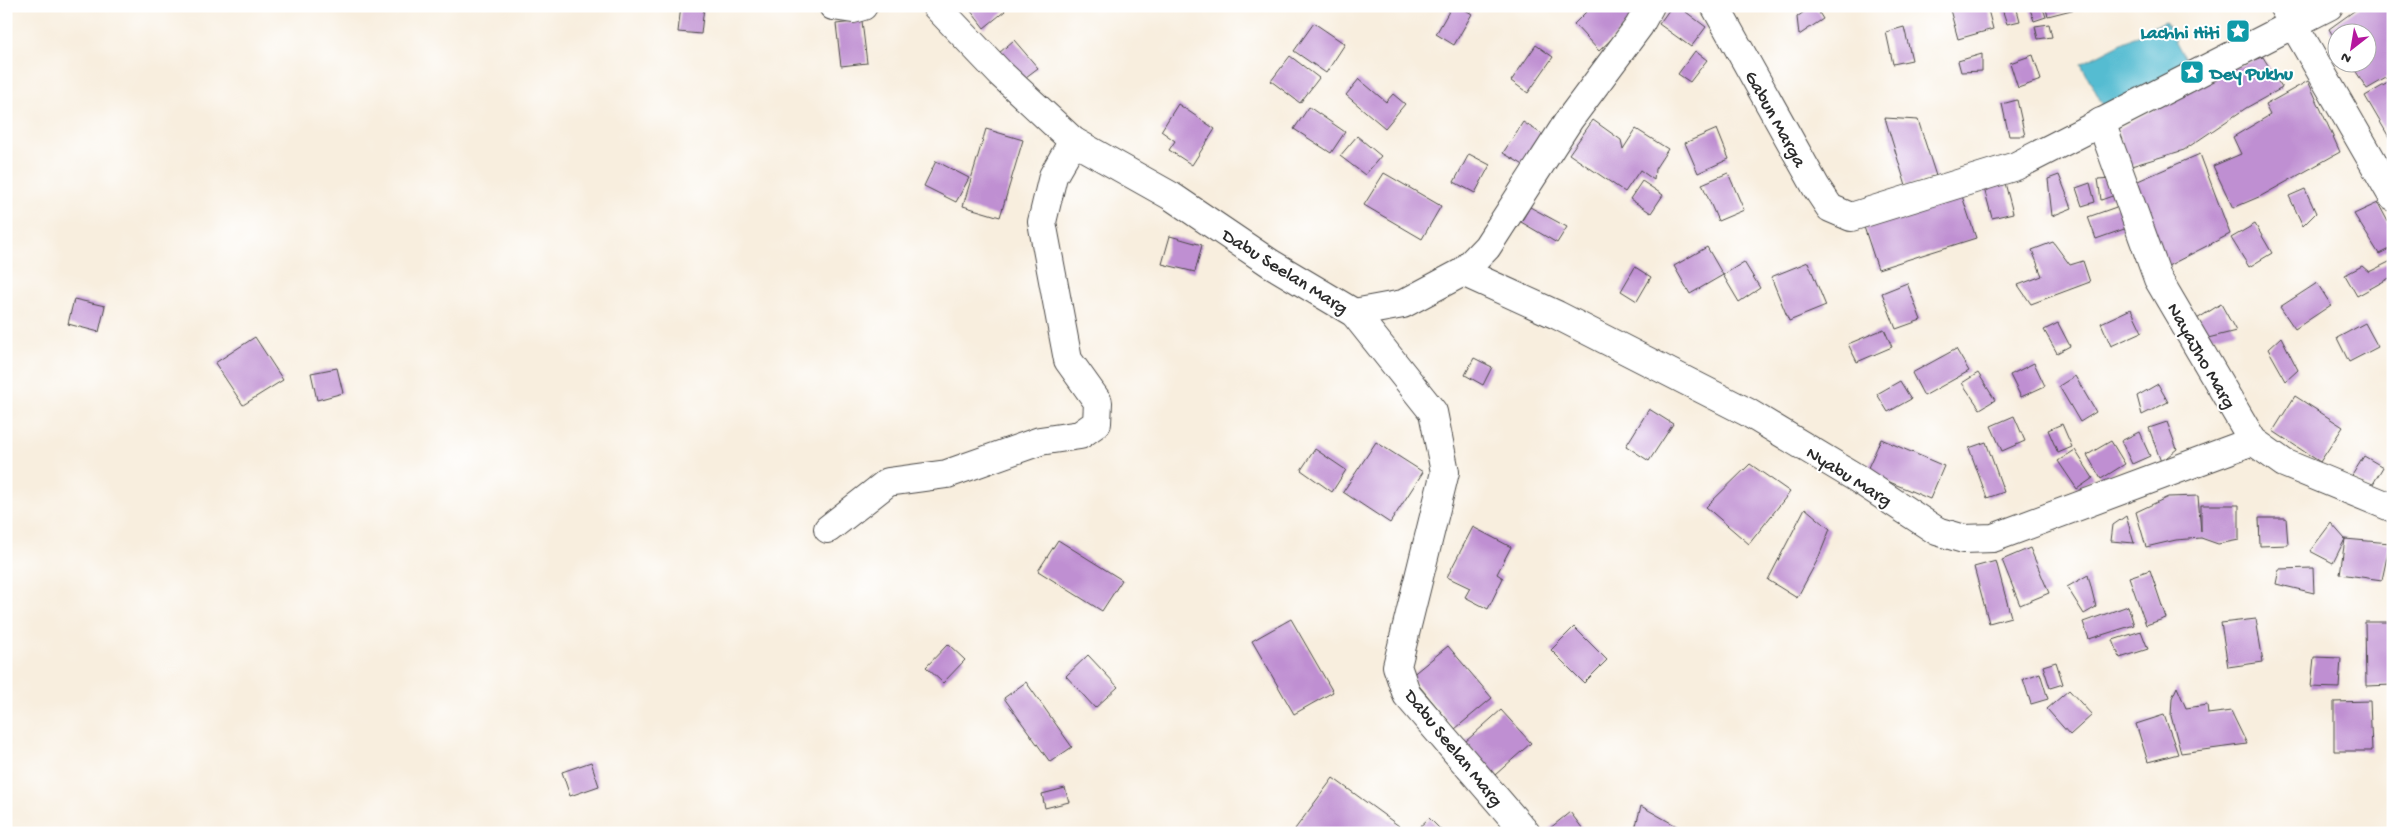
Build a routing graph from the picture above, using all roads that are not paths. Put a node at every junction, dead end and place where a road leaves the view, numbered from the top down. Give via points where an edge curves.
1 (833, 6) edge
2 (863, 6) edge
3 (936, 6) edge
4 (1650, 6) edge
5 (1715, 6) edge
6 (2329, 6) edge
7 (2289, 15) edge
8 (2102, 122) junction
9 (1073, 141) junction
10 (2393, 197) edge
11 (1462, 272) junction
12 (1354, 313) junction
13 (2253, 441) junction
14 (2393, 508) edge
15 (828, 529) dead end
16 (1526, 833) edge

1 - 2 street via 853,9
3 - 9 street, Dabu Seelan Marg via 1001,74
4 - 11 street via 1639,26 1569,120 1487,247
5 - 8 street, Gabun Marga via 1816,187 1830,208 1851,217 2016,166
6 - 7 street
7 - 8 street
7 - 10 street
8 - 13 street, NayaJho Marg via 2158,278
9 - 12 street, Dabu Seelan Marg via 1171,196 1270,263
9 - 15 street via 1053,176 1042,222 1068,360 1098,402 1097,423 1080,436 1040,441 947,474 888,482
11 - 12 street via 1403,304
11 - 13 street, Nyabu Marg via 1556,315 1747,412 1937,531 1964,539 1993,538
12 - 16 street, Dabu Seelan Marg via 1434,412 1445,472 1397,666 1407,695
13 - 14 street, NayaJho Marg via 2284,462

